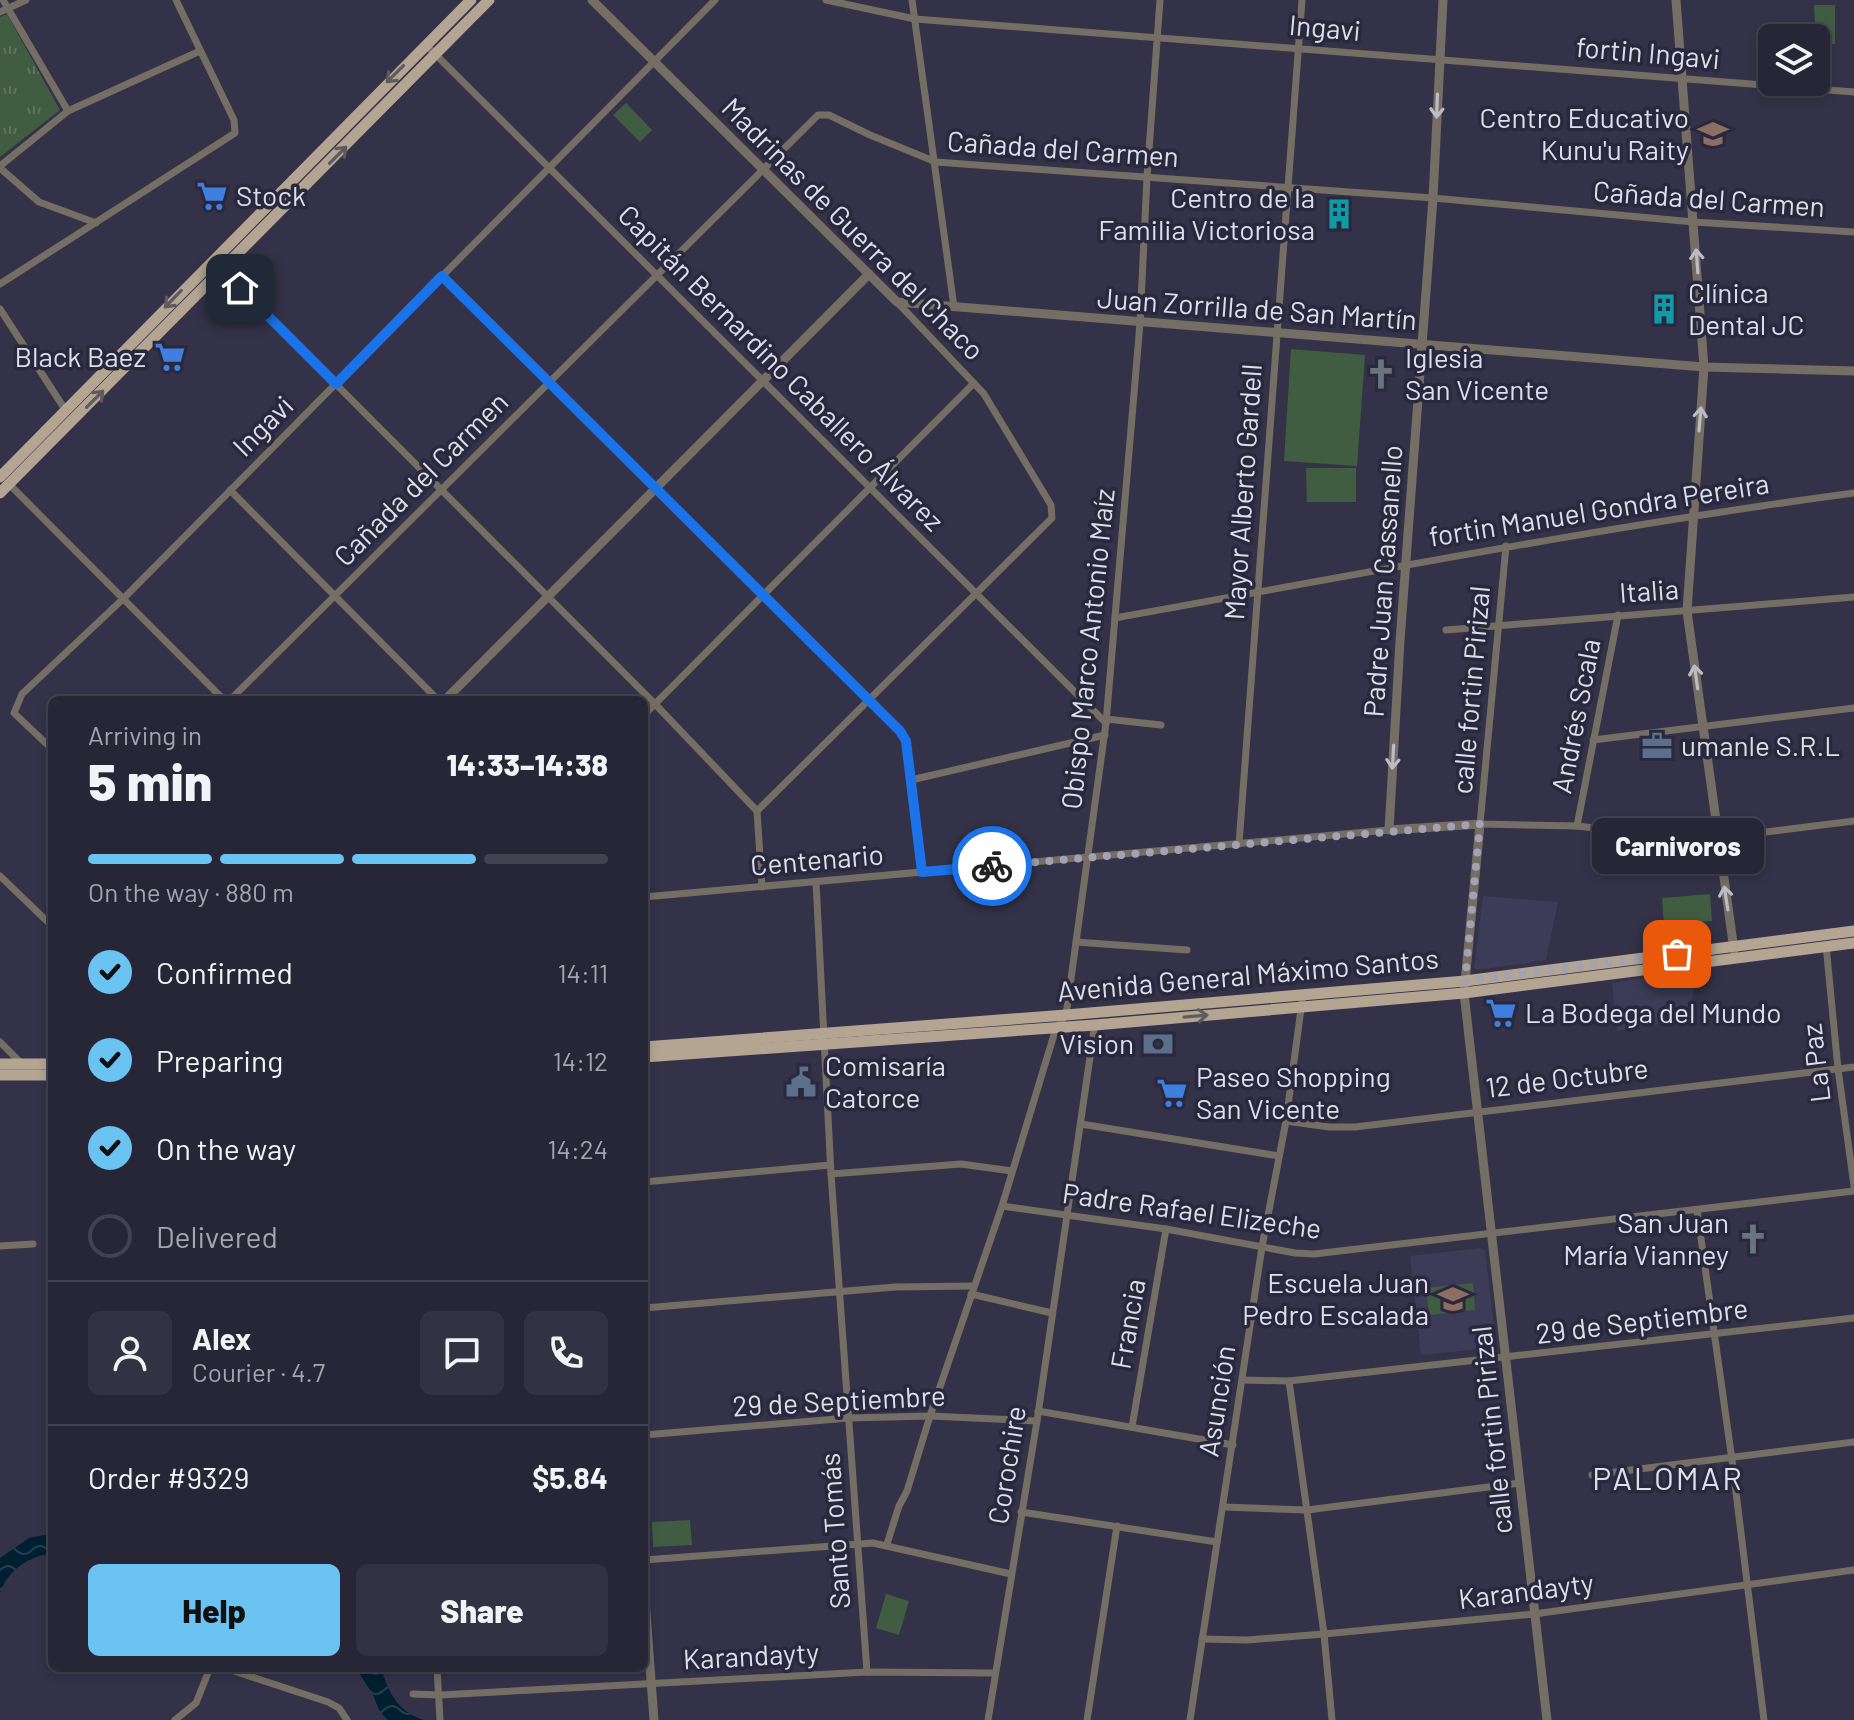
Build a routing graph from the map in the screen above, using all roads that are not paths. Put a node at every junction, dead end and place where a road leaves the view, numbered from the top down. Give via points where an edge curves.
1 (3, 0) edge
2 (26, 0) edge
3 (176, 0) edge
4 (471, 0) edge
5 (489, 0) edge
6 (592, 0) edge
7 (715, 0) edge
8 (826, 0) edge
9 (912, 0) edge
10 (1160, 0) edge
11 (1302, 0) edge
12 (1443, 0) edge
13 (1676, 0) edge
14 (4, 10) edge
15 (915, 19) junction
16 (1158, 36) junction
17 (425, 44) junction
18 (1299, 48) junction
19 (200, 51) junction
20 (436, 55) junction
21 (1439, 59) junction
22 (654, 62) junction
23 (1682, 77) junction
24 (1854, 92) edge
25 (68, 111) junction
26 (936, 162) junction
27 (0, 167) edge
28 (549, 168) junction
29 (762, 168) junction
30 (1147, 177) junction
31 (1288, 188) junction
32 (1433, 198) junction
33 (1694, 222) junction
34 (96, 223) junction
35 (1854, 232) edge
36 (212, 260) junction
37 (223, 271) junction
38 (869, 274) junction
39 (656, 275) junction
40 (442, 276) junction
41 (0, 284) edge
42 (897, 302) junction
43 (954, 307) junction
44 (0, 309) edge
45 (1140, 323) junction
46 (1278, 332) junction
47 (1423, 344) junction
48 (1704, 367) junction
49 (1854, 371) edge
50 (763, 381) junction
51 (549, 382) junction
52 (974, 383) junction
53 (336, 384) junction
54 (70, 415) junction
55 (2, 483) edge
56 (656, 488) junction
57 (870, 488) junction
58 (230, 490) junction
59 (441, 490) junction
60 (1854, 493) edge
61 (1692, 514) junction
62 (1506, 546) junction
63 (1406, 565) junction
64 (1258, 592) junction
65 (976, 593) junction
66 (763, 595) junction
67 (335, 596) junction
68 (548, 597) junction
69 (1854, 597) edge
70 (124, 598) junction
71 (1687, 611) junction
72 (1618, 615) junction
73 (1115, 618) junction
74 (1499, 627) junction
75 (1446, 630) dead end
76 (220, 696) edge
77 (234, 696) edge
78 (434, 696) edge
79 (449, 696) edge
80 (647, 696) edge
81 (648, 697) edge
82 (870, 700) junction
83 (655, 704) junction
84 (1854, 708) edge
85 (648, 711) edge
86 (1106, 721) junction
87 (1161, 725) dead end
88 (1703, 727) junction
89 (1105, 735) junction
90 (1593, 740) junction
91 (48, 745) edge
92 (911, 780) junction
93 (757, 811) junction
94 (1854, 821) edge
95 (1480, 824) junction
96 (1577, 826) junction
97 (1389, 830) junction
98 (1717, 838) junction
99 (1239, 844) junction
100 (1088, 857) junction
101 (922, 872) junction
102 (0, 876) edge
103 (816, 882) junction
104 (762, 887) junction
105 (648, 897) edge
106 (48, 922) edge
107 (1854, 931) edge
108 (1825, 941) junction
109 (1076, 942) junction
110 (1854, 943) edge
111 (1187, 950) dead end
112 (1734, 952) junction
113 (1465, 987) junction
114 (1303, 994) junction
115 (1301, 1007) junction
116 (1066, 1015) junction
117 (1096, 1019) junction
118 (1056, 1028) junction
119 (824, 1039) junction
120 (0, 1042) edge
121 (648, 1047) edge
122 (648, 1057) edge
123 (0, 1064) edge
124 (22, 1064) junction
125 (48, 1064) edge
126 (1854, 1067) edge
127 (1838, 1069) junction
128 (0, 1075) edge
129 (48, 1075) edge
130 (1478, 1112) junction
131 (1286, 1121) junction
132 (1081, 1124) junction
133 (1279, 1156) junction
134 (831, 1170) junction
135 (1012, 1171) junction
136 (648, 1182) edge
137 (1854, 1188) edge
138 (1002, 1206) junction
139 (1697, 1210) junction
140 (1068, 1217) junction
141 (1166, 1229) junction
142 (1492, 1232) junction
143 (33, 1244) dead end
144 (0, 1246) edge
145 (1262, 1247) junction
146 (972, 1290) junction
147 (840, 1291) junction
148 (648, 1308) edge
149 (1052, 1313) junction
150 (1854, 1318) edge
151 (1714, 1335) junction
152 (1506, 1359) junction
153 (1243, 1380) junction
154 (1289, 1381) junction
155 (1038, 1411) junction
156 (930, 1416) junction
157 (849, 1418) junction
158 (1037, 1421) junction
159 (1132, 1427) junction
160 (648, 1435) edge
161 (1854, 1442) edge
162 (1233, 1445) junction
163 (1732, 1460) junction
164 (1592, 1475) dead end
165 (1520, 1483) junction
166 (1223, 1507) junction
167 (1307, 1510) junction
168 (1021, 1512) junction
169 (1117, 1526) junction
170 (1217, 1542) junction
171 (859, 1543) junction
172 (887, 1544) junction
173 (648, 1560) edge
174 (1854, 1570) edge
175 (1011, 1574) junction
176 (1746, 1583) junction
177 (1534, 1614) junction
178 (1324, 1634) junction
179 (1202, 1639) junction
180 (648, 1641) edge
181 (208, 1672) edge
182 (237, 1672) edge
183 (437, 1672) edge
184 (867, 1672) junction
185 (995, 1673) junction
186 (651, 1683) junction
187 (413, 1694) dead end
188 (440, 1695) junction
189 (175, 1720) edge
190 (347, 1720) edge
191 (440, 1720) edge
192 (654, 1720) edge
193 (988, 1720) edge
194 (1087, 1720) edge
195 (1190, 1720) edge
196 (1332, 1720) edge
197 (1547, 1720) edge
198 (1764, 1720) edge

1 - 14 street
2 - 14 street
3 - 19 street
4 - 17 main road
5 - 20 main road
6 - 22 street, Madrinas de Guerra del Chaco
7 - 22 street, Ingavi
8 - 15 street, Ingavi
9 - 15 street
10 - 16 street, Obispo Marco Antonio Maíz
11 - 18 street, Mayor Alberto Gardell
12 - 21 street, Padre Juan Cassanello
13 - 23 street
14 - 25 street
15 - 16 street, Ingavi
15 - 26 street
16 - 18 street, Ingavi
16 - 30 street, Obispo Marco Antonio Maíz
17 - 20 street, Capitán Bernardino Caballero Álvarez
17 -> 36 main road
18 - 21 street, Ingavi
18 - 31 street, Mayor Alberto Gardell
19 - 25 street
19 - 34 street via 236,130
20 - 28 street, Capitán Bernardino Caballero Álvarez
37 -> 20 main road
21 - 23 street, fortin Ingavi
21 -> 32 street, Padre Juan Cassanello
22 - 28 street, Ingavi
22 - 29 street, Madrinas de Guerra del Chaco
23 - 24 street, fortin Ingavi
23 - 33 street
25 - 27 street
26 - 29 street, Cañada del Carmen via 824,114 814,117
26 - 30 street, Cañada del Carmen
26 - 43 street
27 - 34 street via 39,202
28 - 39 street, Capitán Bernardino Caballero Álvarez
28 - 40 street, Ingavi
29 - 38 street, Madrinas de Guerra del Chaco
29 - 39 street, Cañada del Carmen
30 - 31 street, Cañada del Carmen
30 - 45 street, Obispo Marco Antonio Maíz
31 - 32 street, Cañada del Carmen
31 - 46 street, Mayor Alberto Gardell
32 - 33 street, Cañada del Carmen
32 - 47 street, Padre Juan Cassanello
33 - 35 street, Cañada del Carmen
48 -> 33 street
34 - 41 street
36 - 37 street
36 -> 54 main road
37 - 53 street
54 -> 37 main road
38 - 42 street, Madrinas de Guerra del Chaco
38 - 50 street
39 - 50 street, Capitán Bernardino Caballero Álvarez
39 - 51 street, Cañada del Carmen
40 - 51 street
40 - 53 street, Ingavi
42 - 43 street, Juan Zorrilla de San Martín
42 - 52 street, Madrinas de Guerra del Chaco
43 - 45 street, Juan Zorrilla de San Martín
44 - 54 street
45 - 46 street, Juan Zorrilla de San Martín
45 - 73 street, Obispo Marco Antonio Maíz
46 - 47 street, Juan Zorrilla de San Martín
46 - 64 street, Mayor Alberto Gardell
47 - 48 street, Juan Zorrilla de San Martín
47 - 63 street, Padre Juan Cassanello
48 - 49 street, Juan Zorrilla de San Martín
61 -> 48 street
50 - 56 street
50 - 57 street, Capitán Bernardino Caballero Álvarez
51 - 56 street
51 - 59 street, Cañada del Carmen
52 - 57 street
52 - 65 street, Madrinas de Guerra del Chaco via 1054,512
53 - 58 street, Ingavi
53 - 59 street
54 - 55 main road
55 - 70 street
56 - 66 street
56 - 68 street
57 - 65 street, Capitán Bernardino Caballero Álvarez
57 - 66 street
58 - 67 street
58 - 70 street, Ingavi
59 - 67 street, Cañada del Carmen
59 - 68 street
60 - 61 street, fortin Manuel Gondra Pereira
61 - 62 street, fortin Manuel Gondra Pereira
61 - 71 street
62 - 63 street, fortin Manuel Gondra Pereira
62 - 74 street, calle fortin Pirizal
63 - 64 street, fortin Manuel Gondra Pereira
63 -> 97 street, Padre Juan Cassanello
64 - 73 street, fortin Manuel Gondra Pereira
64 - 99 street, Mayor Alberto Gardell
65 - 82 street
65 - 86 street, Capitán Bernardino Caballero Álvarez
66 - 82 street
66 - 83 street
67 - 77 street, Cañada del Carmen
67 - 78 street
68 - 79 street
68 - 80 street
69 - 71 street, Italia
70 - 76 street
70 - 91 street, Ingavi via 22,694 14,713
71 - 72 street, Italia
88 -> 71 street
72 - 74 street, Italia
72 - 90 street, Andrés Scala
73 - 86 street, Obispo Marco Antonio Maíz
74 - 75 street, Italia
74 - 95 street, calle fortin Pirizal
81 - 83 street
82 - 92 street via 906,741
82 - 93 street
83 - 85 street
83 - 93 street
84 - 88 street
86 - 87 street
86 - 89 street, Obispo Marco Antonio Maíz
88 - 90 street
88 - 98 street
89 - 92 street
89 - 100 street, Obispo Marco Antonio Maíz
90 - 96 street, Andrés Scala
92 - 101 street
93 - 104 street
94 - 98 street, Centenario
95 - 96 street, Centenario
95 - 97 street, Centenario
95 - 113 street, calle fortin Pirizal
96 - 98 street, Centenario
97 - 99 street, Centenario
112 -> 98 street
99 - 100 street, Centenario
100 - 101 street, Centenario
100 - 109 street, Obispo Marco Antonio Maíz
101 - 103 street, Centenario
102 - 106 street
103 - 104 street, Centenario
103 - 119 street, Santo Tomás
104 - 105 street, Centenario
107 - 108 main road, Avenida General Máximo Santos
108 - 110 main road, Avenida General Máximo Santos
108 - 112 main road, Avenida General Máximo Santos
108 - 127 street, La Paz
109 - 111 street
109 - 116 street, Obispo Marco Antonio Maíz
112 - 113 main road, Avenida General Máximo Santos
113 - 114 main road, Avenida General Máximo Santos
113 - 115 main road, Avenida General Máximo Santos
113 - 130 street, calle fortin Pirizal
114 - 115 street, Asunción
114 - 117 main road, Avenida General Máximo Santos
117 -> 115 main road, Avenida General Máximo Santos
115 - 131 street, Asunción
116 - 117 main road, Avenida General Máximo Santos
116 - 118 street, Obispo Marco Antonio Maíz
116 - 119 main road, Avenida General Máximo Santos
117 - 118 main road, Avenida General Máximo Santos
117 - 132 street, Corochire
118 - 119 main road, Avenida General Máximo Santos
118 - 135 street, Obispo Marco Antonio Maíz
119 - 121 main road, Avenida General Máximo Santos
119 - 122 main road, Avenida General Máximo Santos
119 - 134 street, Santo Tomás
120 - 124 street
123 - 124 main road
124 - 125 main road
126 - 127 street, 12 de Octubre
127 - 130 street, 12 de Octubre
127 - 137 street, La Paz
128 - 129 main road
130 - 131 street, 12 de Octubre via 1355,1127
130 - 142 street, calle fortin Pirizal
131 - 133 street, Asunción
132 - 133 street
132 - 140 street, Corochire
133 - 145 street, Asunción
134 - 135 street via 961,1164
134 - 136 street
134 - 147 street, Santo Tomás
135 - 138 street, Obispo Marco Antonio Maíz
137 - 139 street, Padre Rafael Elizeche
138 - 140 street, Padre Rafael Elizeche
138 - 146 street, Obispo Marco Antonio Maíz
139 - 142 street, Padre Rafael Elizeche
139 - 151 street
140 - 141 street, Padre Rafael Elizeche
140 - 149 street, Corochire
141 - 145 street, Padre Rafael Elizeche
141 - 159 street, Francia
142 - 145 street, Padre Rafael Elizeche via 1314,1254
142 - 152 street, calle fortin Pirizal
143 - 144 street
145 - 153 street, Asunción
146 - 147 street
146 - 149 street
146 - 156 street, Obispo Marco Antonio Maíz
147 - 148 street
147 - 157 street, Santo Tomás
149 - 155 street, Corochire
150 - 151 street, 29 de Septiembre
151 - 152 street, 29 de Septiembre
151 - 163 street
152 - 154 street, 29 de Septiembre
152 - 165 street, calle fortin Pirizal
153 - 154 street, 29 de Septiembre
153 - 162 street, Asunción
154 - 167 street
155 - 158 street, Corochire
155 - 159 street
156 - 157 street, 29 de Septiembre
156 - 158 street, 29 de Septiembre
156 - 172 street, Obispo Marco Antonio Maíz
157 - 160 street, 29 de Septiembre
157 - 171 street, Santo Tomás
158 - 168 street, Corochire
159 - 162 street
161 - 163 street
162 - 166 street, Asunción
163 - 164 street
163 - 176 street
165 - 167 street
165 - 177 street, calle fortin Pirizal
166 - 167 street
166 - 170 street, Asunción
167 - 178 street
168 - 169 street
168 - 175 street, Corochire
169 - 170 street
169 - 194 street
170 - 179 street, Asunción
171 - 172 street
171 - 173 street
171 - 184 street, Santo Tomás
172 - 175 street
174 - 176 street, Karandayty
175 - 185 street, Corochire
176 - 177 street, Karandayty
176 - 198 street
177 - 178 street, Karandayty
177 - 197 street, calle fortin Pirizal
178 - 179 street, Karandayty
178 - 196 street
179 - 195 street, Asunción
180 - 186 street
181 - 189 street via 196,1703
182 - 190 street via 328,1702
183 - 188 street
184 - 185 street, Karandayty
184 - 186 street, Karandayty
185 - 193 street, Corochire
186 - 188 street, Karandayty
186 - 192 street
187 - 188 street, Karandayty
188 - 191 street

